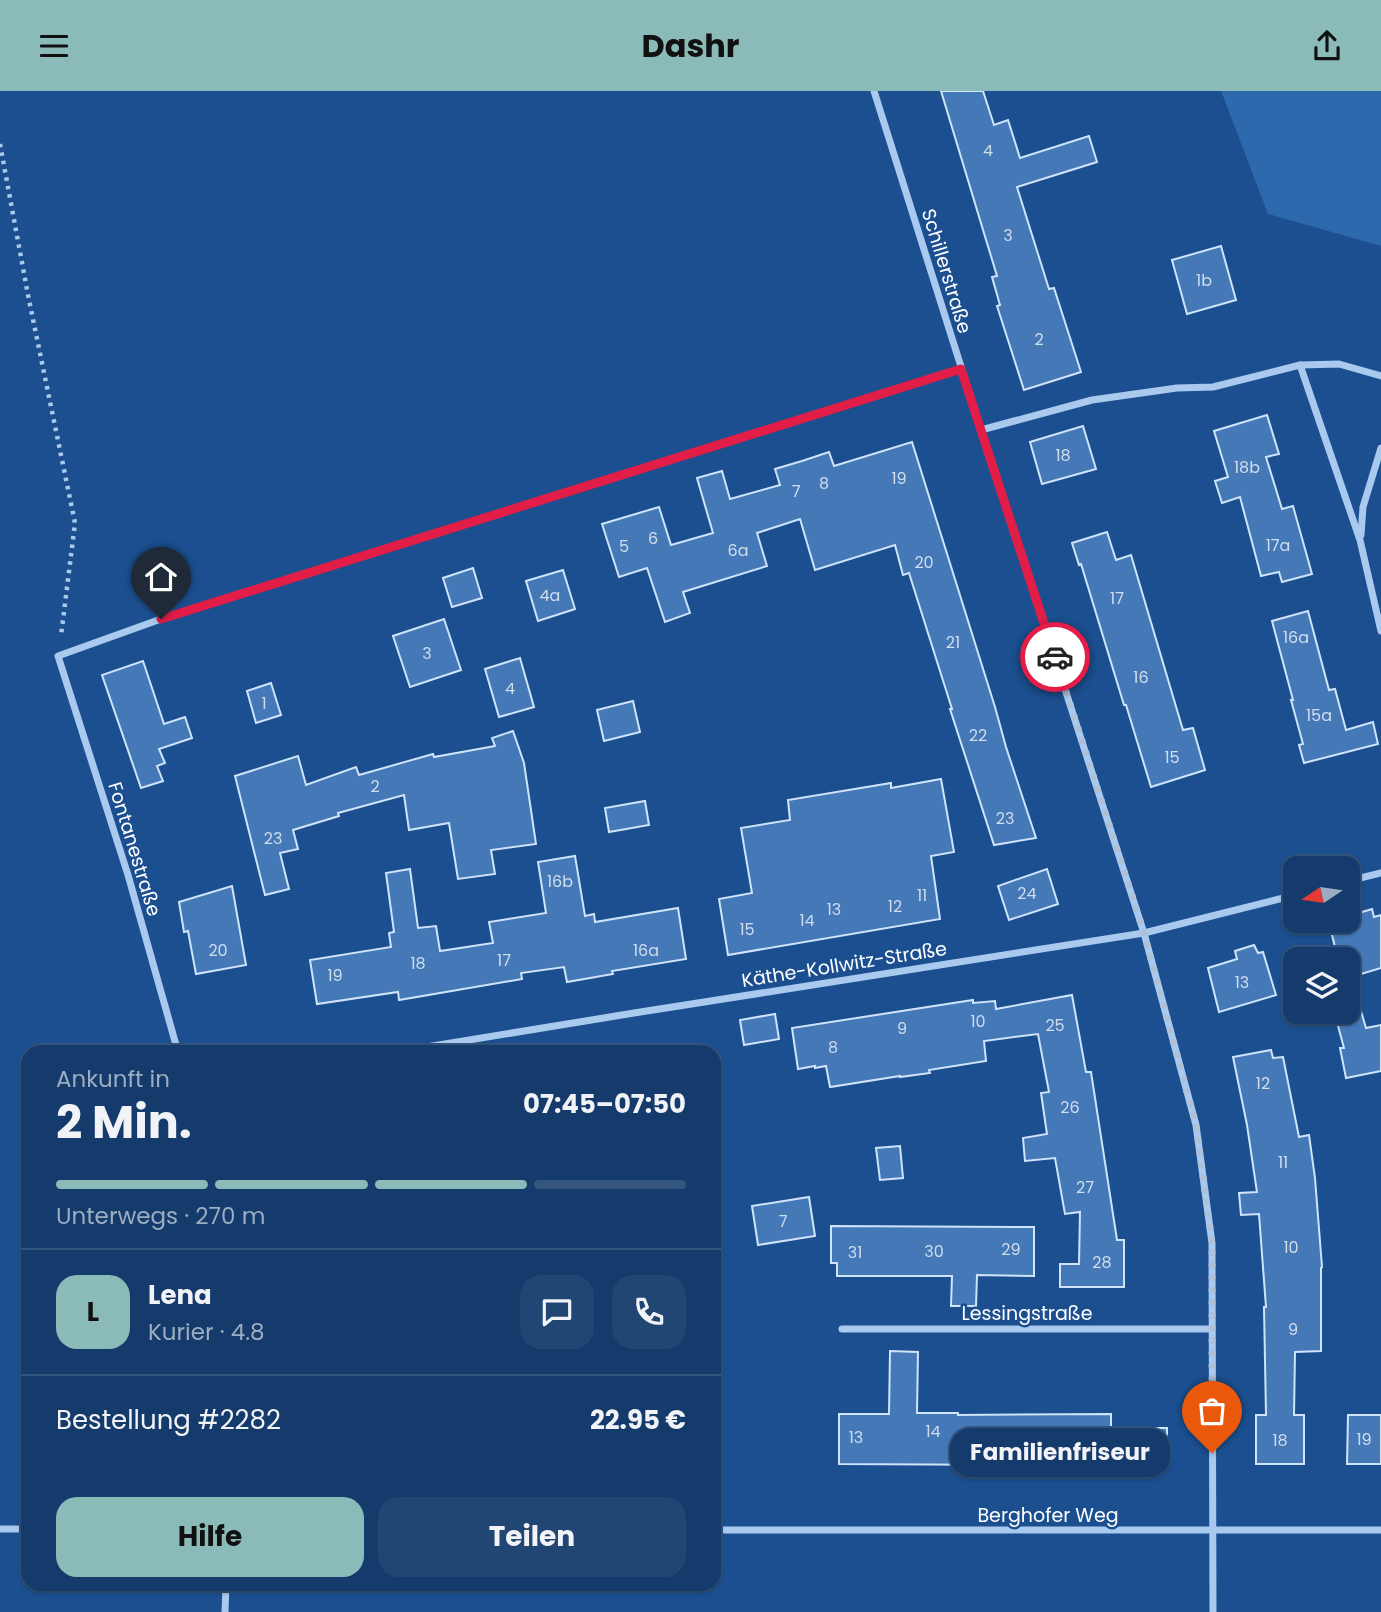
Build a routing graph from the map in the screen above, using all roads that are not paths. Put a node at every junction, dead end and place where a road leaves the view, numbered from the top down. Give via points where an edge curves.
1 (874, 91) edge
2 (1300, 365) junction
3 (961, 369) junction
4 (1381, 376) edge
5 (981, 430) junction
6 (1381, 447) edge
7 (1360, 540) junction
8 (1381, 631) edge
9 (1381, 873) edge
10 (1360, 878) edge
11 (1283, 898) edge
12 (1144, 933) junction
13 (176, 1045) edge
14 (439, 1045) edge
15 (842, 1329) dead end
16 (1211, 1329) junction
17 (0, 1529) edge
18 (21, 1529) edge
19 (721, 1530) edge
20 (1381, 1530) edge
21 (1212, 1531) junction
22 (226, 1591) edge
23 (225, 1612) edge
24 (1213, 1612) edge

1 - 3 street, Schillerstraße
2 - 4 street via 1339,364
2 - 5 street via 1213,387 1092,400
2 - 7 street
3 - 5 street, Schillerstraße
3 - 13 street, Fontanestraße via 161,619 58,656
5 - 12 street
6 - 7 street via 1363,507
7 - 8 street
9 - 10 street
11 - 12 street, Käthe-Kollwitz-Straße
12 - 14 street, Käthe-Kollwitz-Straße
12 - 16 street via 1196,1125 1212,1243
15 - 16 street, Lessingstraße
16 - 21 street
17 - 18 street
19 - 21 street, Berghofer Weg
20 - 21 street, Berghofer Weg
21 - 24 street
22 - 23 street

